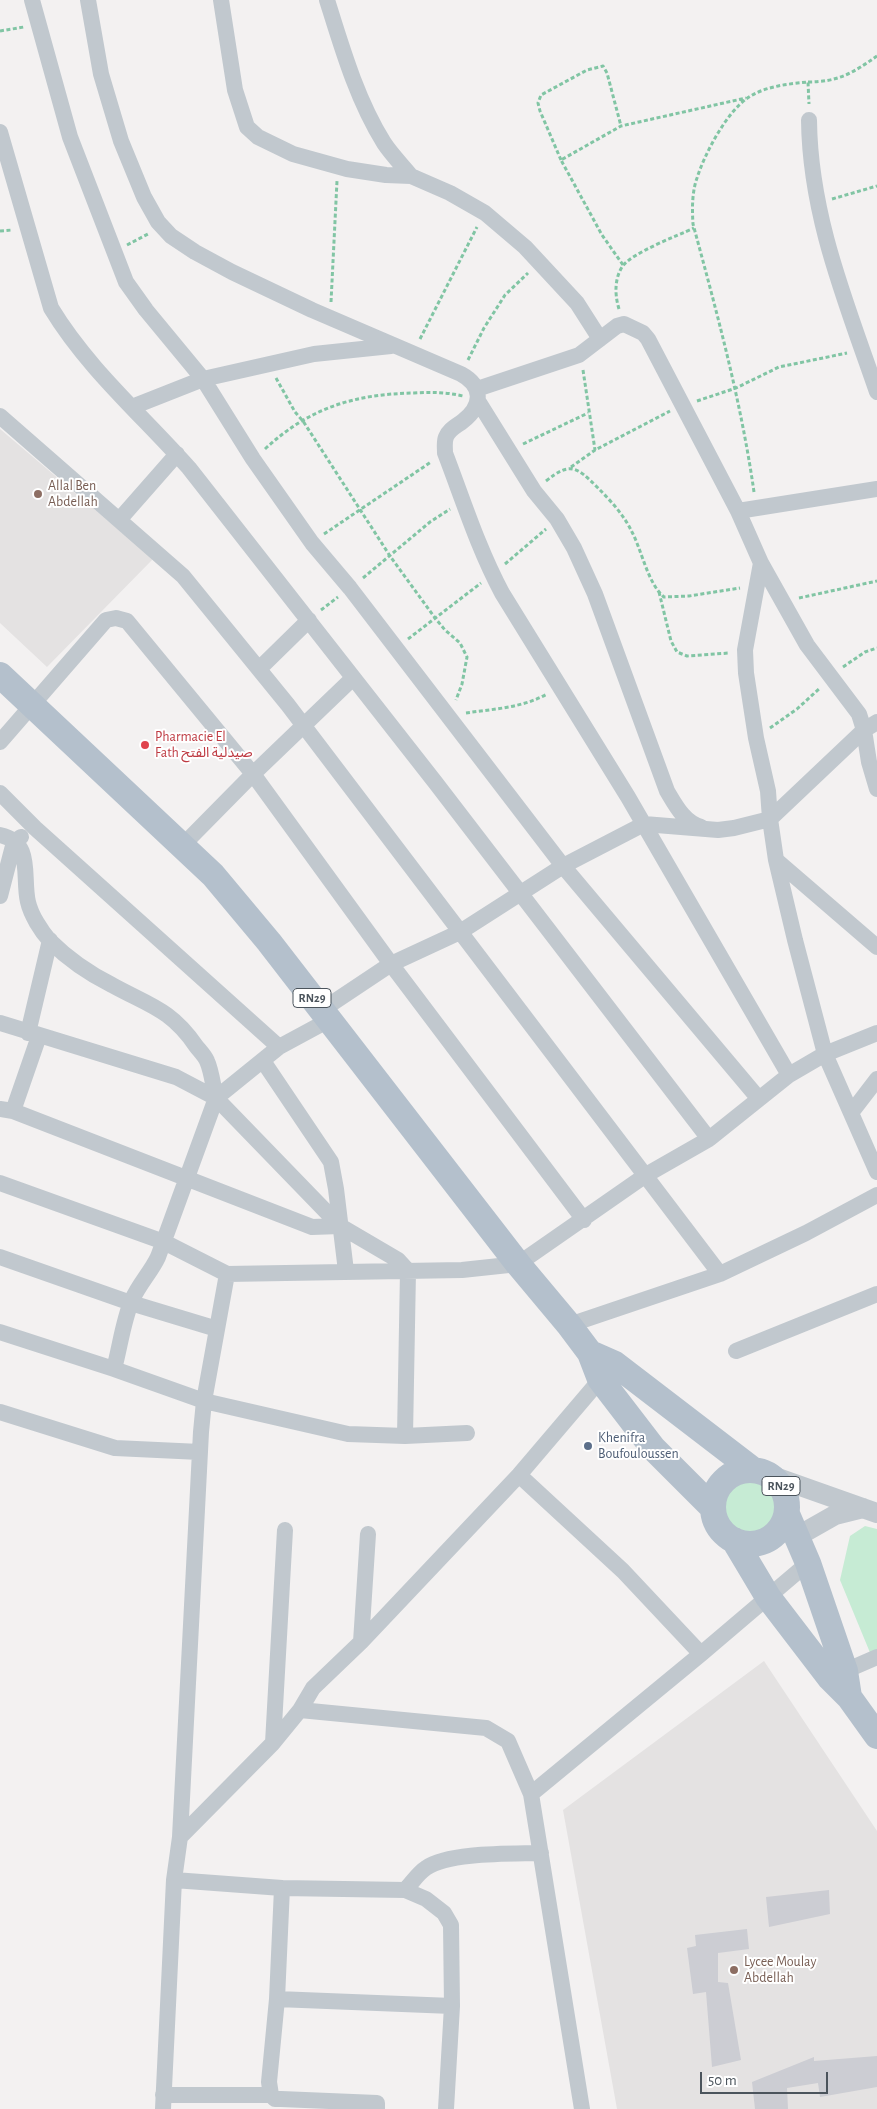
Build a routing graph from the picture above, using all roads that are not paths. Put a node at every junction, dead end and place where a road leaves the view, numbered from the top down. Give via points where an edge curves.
1 (32, 0) edge
2 (88, 0) edge
3 (221, 0) edge
4 (327, 0) edge
5 (809, 120) road end
6 (0, 132) edge
7 (411, 176) junction
8 (600, 339) junction
9 (392, 346) junction
10 (203, 379) junction
11 (877, 392) edge
12 (478, 395) junction
13 (132, 407) junction
14 (0, 416) edge
15 (177, 454) junction
16 (877, 489) edge
17 (738, 511) junction
18 (119, 520) junction
19 (761, 563) junction
20 (309, 620) junction
21 (259, 669) junction
22 (0, 675) edge
23 (353, 678) junction
24 (32, 706) junction
25 (304, 726) junction
26 (870, 726) edge
27 (0, 742) edge
28 (253, 774) junction
29 (877, 789) edge
30 (0, 793) edge
31 (770, 819) junction
32 (644, 824) junction
33 (35, 828) junction
34 (704, 828) junction
35 (7, 838) edge
36 (182, 846) junction
37 (776, 860) junction
38 (563, 866) junction
39 (519, 893) junction
40 (0, 896) edge
41 (460, 932) junction
42 (50, 940) junction
43 (877, 947) edge
44 (391, 964) junction
45 (326, 1015) junction
46 (0, 1023) edge
47 (877, 1034) edge
48 (34, 1035) junction
49 (279, 1047) junction
50 (825, 1054) junction
51 (263, 1061) junction
52 (789, 1075) junction
53 (877, 1080) edge
54 (216, 1098) junction
55 (759, 1099) junction
56 (4, 1111) edge
57 (851, 1113) junction
58 (708, 1139) junction
59 (877, 1172) edge
60 (646, 1175) junction
61 (187, 1177) junction
62 (0, 1183) edge
63 (877, 1195) edge
64 (584, 1220) junction
65 (340, 1226) junction
66 (164, 1242) junction
67 (0, 1257) edge
68 (518, 1264) junction
69 (346, 1270) junction
70 (408, 1271) junction
71 (227, 1274) junction
72 (720, 1274) junction
73 (877, 1294) edge
74 (131, 1303) junction
75 (569, 1325) junction
76 (217, 1329) junction
77 (0, 1332) edge
78 (736, 1351) dead end
79 (114, 1369) junction
80 (608, 1371) junction
81 (204, 1401) junction
82 (0, 1412) edge
83 (467, 1433) dead end
84 (405, 1436) junction
85 (200, 1452) junction
86 (762, 1473) junction
87 (520, 1475) junction
88 (713, 1508) junction
89 (870, 1511) edge
90 (792, 1525) junction
91 (285, 1530) dead end
92 (368, 1534) dead end
93 (734, 1540) junction
94 (808, 1563) junction
95 (768, 1597) junction
96 (361, 1642) junction
97 (701, 1654) junction
98 (877, 1657) edge
99 (837, 1675) junction
100 (300, 1710) junction
101 (877, 1736) edge
102 (273, 1743) junction
103 (531, 1794) junction
104 (180, 1837) junction
105 (541, 1853) junction
106 (174, 1880) junction
107 (282, 1888) junction
108 (405, 1890) junction
109 (277, 1999) junction
110 (452, 2006) junction
111 (271, 2095) junction
112 (163, 2102) edge
113 (380, 2107) edge
114 (446, 2109) edge
115 (582, 2109) edge

1 - 10 street via 70,137 126,282
2 - 9 street via 101,74 121,141 144,197 162,227 202,256
3 - 7 street via 235,90 247,127 258,138 293,154 338,166
4 - 7 street via 358,89 376,128
5 - 11 street via 817,203
6 - 13 street via 51,308 84,357
7 - 8 street via 485,213 526,247 578,303
8 - 12 street via 579,355
8 - 17 street via 624,324 648,339
9 - 10 street via 314,354
9 - 12 street via 461,374 470,380
10 - 13 street
10 - 38 street via 253,459 312,543 449,709
12 - 32 street via 464,421 446,435 444,442 445,453 492,575
12 - 34 street via 534,491 557,519 574,548 595,594 668,791 680,812 696,826
13 - 15 street
14 - 18 street
15 - 18 street
15 - 20 street
16 - 17 street
17 - 19 street
18 - 21 street via 183,576
19 - 26 street via 807,644
19 - 31 street via 745,650
20 - 21 street
20 - 23 street
21 - 25 street
22 - 24 main road, RN29
23 - 25 street
23 - 39 street
24 - 27 street
24 - 28 street via 106,620 127,621
24 - 36 main road, RN29
25 - 28 street
25 - 41 street
26 - 29 street via 868,762
26 - 31 street
28 - 36 street
28 - 44 street
30 - 33 street
31 - 34 street via 734,828
31 - 37 street
32 - 34 street
32 - 38 street
32 - 52 street
33 - 35 street
33 - 49 street
35 - 40 street
35 - 42 street via 20,847 31,912
36 - 45 main road, RN29 via 213,875
37 - 43 street
37 - 50 street
38 - 39 street
38 - 55 street
39 - 41 street
39 - 58 street
41 - 44 street
41 - 60 street
42 - 48 street
42 - 54 street via 83,968 155,1006 186,1031 208,1062
44 - 45 street
44 - 64 street
45 - 49 street
45 - 68 main road, RN29
46 - 48 street
47 - 50 street
48 - 54 street via 176,1077
48 - 56 street
49 - 51 street
50 - 52 street
50 - 57 street
51 - 54 street
51 - 65 street via 331,1162
52 - 55 street
53 - 57 street
54 - 61 street
54 - 65 street
55 - 58 street
56 - 61 street
57 - 59 street
58 - 60 street
60 - 64 street
60 - 72 street
61 - 65 street via 312,1227
61 - 66 street
62 - 66 street
63 - 72 street
64 - 68 street
65 - 69 street
65 - 70 street via 398,1260
66 - 71 street
66 - 74 street via 152,1270 140,1284
67 - 74 street
68 - 70 street
68 - 75 main road, RN29
69 - 70 street
69 - 71 street
70 - 84 street
71 - 76 street
72 - 75 street
73 - 78 street
74 - 76 street
74 - 79 street
75 - 80 main road, RN29
76 - 81 street
77 - 79 street
79 - 81 street
80 - 86 main road, RN29
80 - 87 street
80 - 88 main road, RN29 via 653,1448
81 - 84 street via 348,1434
81 - 85 street
82 - 85 street via 115,1448
83 - 84 street
85 - 104 street
86 - 88 main road, RN29 via 742,1470 724,1480 717,1488
86 - 89 street
86 - 90 main road, RN29 via 782,1487
87 - 96 street
87 - 97 street via 623,1571
88 - 93 main road, RN29 via 719,1527
89 - 90 street
90 - 93 main road, RN29 via 783,1525 776,1534 756,1544
90 - 94 main road, RN29
91 - 102 street
92 - 96 street
93 - 95 main road, RN29
94 - 95 street
94 - 99 main road, RN29
95 - 97 street
95 - 99 main road, RN29
96 - 100 street via 312,1688
97 - 103 street
98 - 99 street
99 - 101 main road, RN29
100 - 102 street
100 - 103 street via 486,1728 508,1741
102 - 104 street
103 - 105 street
104 - 106 street
105 - 108 street via 460,1857 437,1862 426,1868
105 - 115 street
106 - 107 street
106 - 112 street
107 - 108 street
107 - 109 street
108 - 110 street via 426,1899 452,1925
109 - 110 street
109 - 111 street via 269,2082
110 - 114 street
111 - 112 street
111 - 113 street via 275,2099

